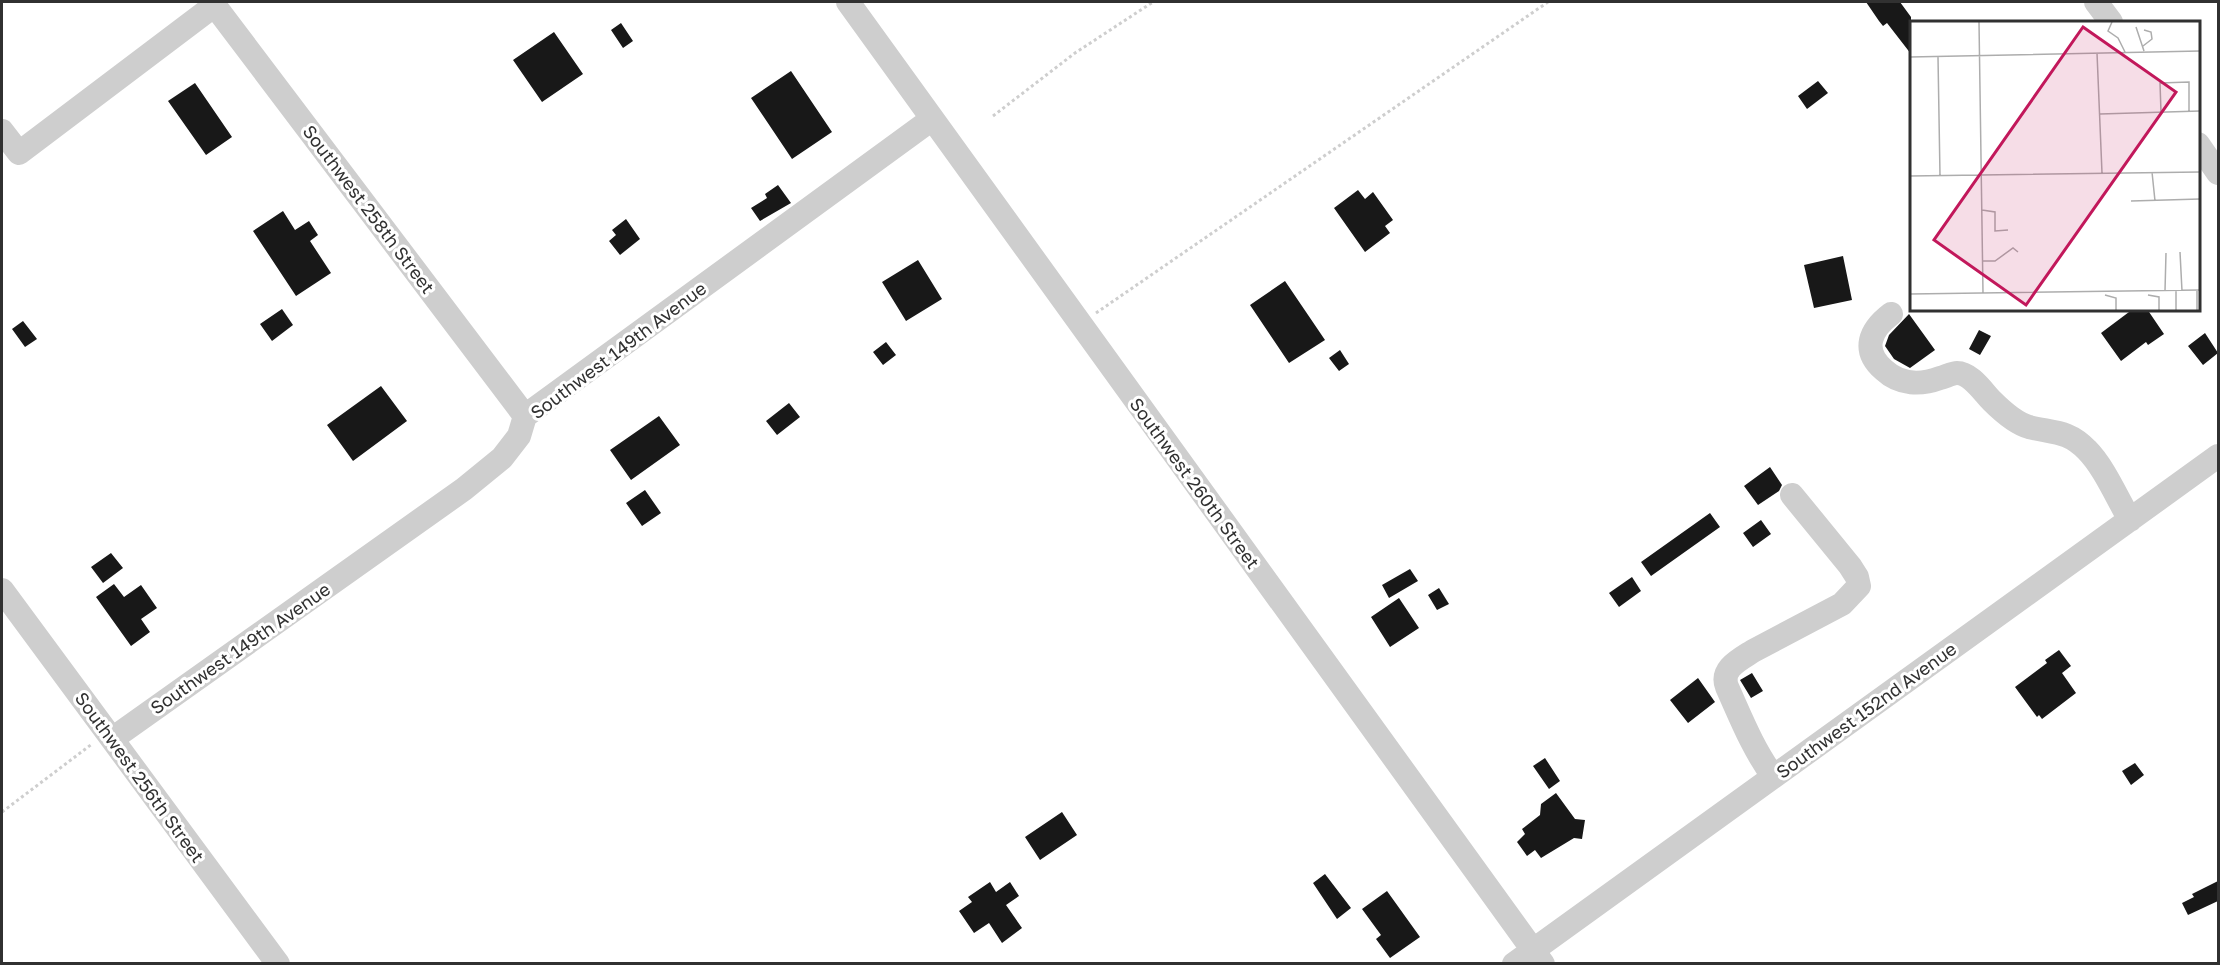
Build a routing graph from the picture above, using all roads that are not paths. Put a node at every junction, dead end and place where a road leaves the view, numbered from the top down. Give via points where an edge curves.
1 (848, 2) edge
2 (2096, 2) edge
3 (213, 3) edge
4 (2110, 21) edge
5 (932, 119) junction
6 (2, 131) edge
7 (2199, 145) edge
8 (2218, 173) edge
9 (1891, 314) dead end
10 (525, 416) junction
11 (2218, 456) edge
12 (1791, 495) dead end
13 (2130, 520) junction
14 (2, 590) edge
15 (110, 736) junction
16 (1773, 776) junction
17 (1530, 959) edge
18 (278, 963) edge

1 - 5 street, Southwest 260th Street
2 - 4 street
3 - 6 street via 19,153
3 - 10 street, Southwest 258th Street
5 - 10 street, Southwest 149th Avenue
5 - 17 street, Southwest 260th Street
7 - 8 street
9 - 13 street via 1877,324 1870,346 1884,370 1915,384 1958,372 1969,377 2015,421 2071,436 2088,451
10 - 15 street, Southwest 149th Avenue via 519,436 502,458 464,489
11 - 13 street, Southwest 152nd Avenue
12 - 16 street via 1850,566 1859,585 1842,604 1753,651 1725,674 1724,680 1755,748
13 - 16 street, Southwest 152nd Avenue
14 - 15 street, Southwest 256th Street
15 - 18 street, Southwest 256th Street
16 - 17 street, Southwest 152nd Avenue

